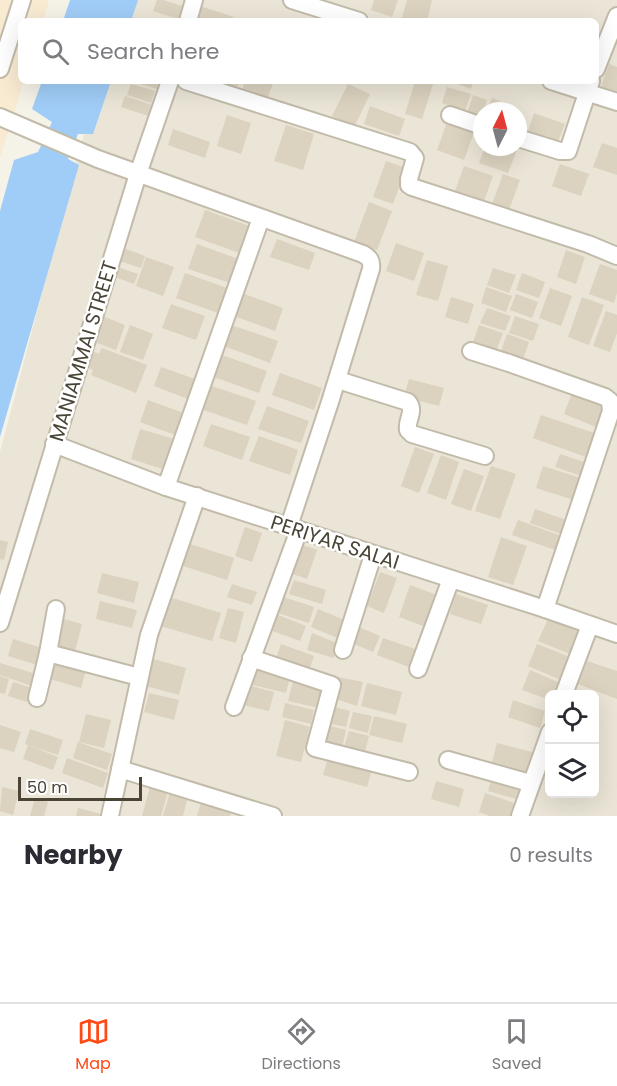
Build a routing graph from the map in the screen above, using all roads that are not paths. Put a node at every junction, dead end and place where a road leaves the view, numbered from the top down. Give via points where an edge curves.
1 (22, 0) edge
2 (194, 0) edge
3 (292, 0) edge
4 (617, 16) edge
5 (189, 18) edge
6 (349, 18) edge
7 (7, 22) edge
8 (599, 61) edge
9 (0, 69) edge
10 (169, 84) edge
11 (195, 84) edge
12 (570, 84) edge
13 (589, 87) edge
14 (617, 102) edge
15 (450, 116) dead end
16 (2, 118) edge
17 (473, 123) edge
18 (527, 141) edge
19 (138, 174) junction
20 (261, 218) junction
21 (617, 256) edge
22 (471, 351) dead end
23 (338, 380) junction
24 (54, 444) junction
25 (485, 456) dead end
26 (166, 487) junction
27 (197, 496) junction
28 (294, 528) junction
29 (373, 555) junction
30 (451, 579) junction
31 (56, 609) dead end
32 (545, 609) junction
33 (0, 623) edge
34 (590, 625) junction
35 (617, 634) edge
36 (343, 650) dead end
37 (48, 653) junction
38 (251, 658) junction
39 (418, 669) dead end
40 (139, 677) junction
41 (566, 690) edge
42 (37, 698) dead end
43 (234, 707) dead end
44 (545, 743) edge
45 (448, 760) dead end
46 (120, 770) junction
47 (409, 772) dead end
48 (530, 783) junction
49 (110, 816) edge
50 (273, 816) edge
51 (520, 816) edge

1 - 7 street
2 - 5 street
3 - 6 street
4 - 8 street
7 - 9 street
10 - 19 street, MANIAMMAI STREET
11 - 21 street via 410,152 416,158 409,179 412,187
12 - 13 street
13 - 14 street
13 - 18 street via 568,150
15 - 17 street
16 - 19 street
19 - 20 street
19 - 24 street, MANIAMMAI STREET
20 - 23 street via 363,254 372,263
20 - 26 street
22 - 32 street via 610,401 611,411
23 - 25 street via 408,402 411,413 407,425 412,434
23 - 28 street
24 - 26 street, PERIYAR SALAI
24 - 33 street, MANIAMMAI STREET
26 - 27 street, PERIYAR SALAI
27 - 28 street, PERIYAR SALAI
27 - 40 street via 149,635
28 - 29 street, PERIYAR SALAI
28 - 38 street
29 - 30 street, PERIYAR SALAI
29 - 36 street
30 - 32 street, PERIYAR SALAI
30 - 39 street
31 - 37 street
32 - 34 street, PERIYAR SALAI
34 - 35 street, PERIYAR SALAI
34 - 41 street
37 - 40 street
37 - 42 street
38 - 43 street
38 - 47 street via 332,684 315,748
40 - 46 street
44 - 48 street
45 - 48 street
46 - 49 street
46 - 50 street
48 - 51 street

